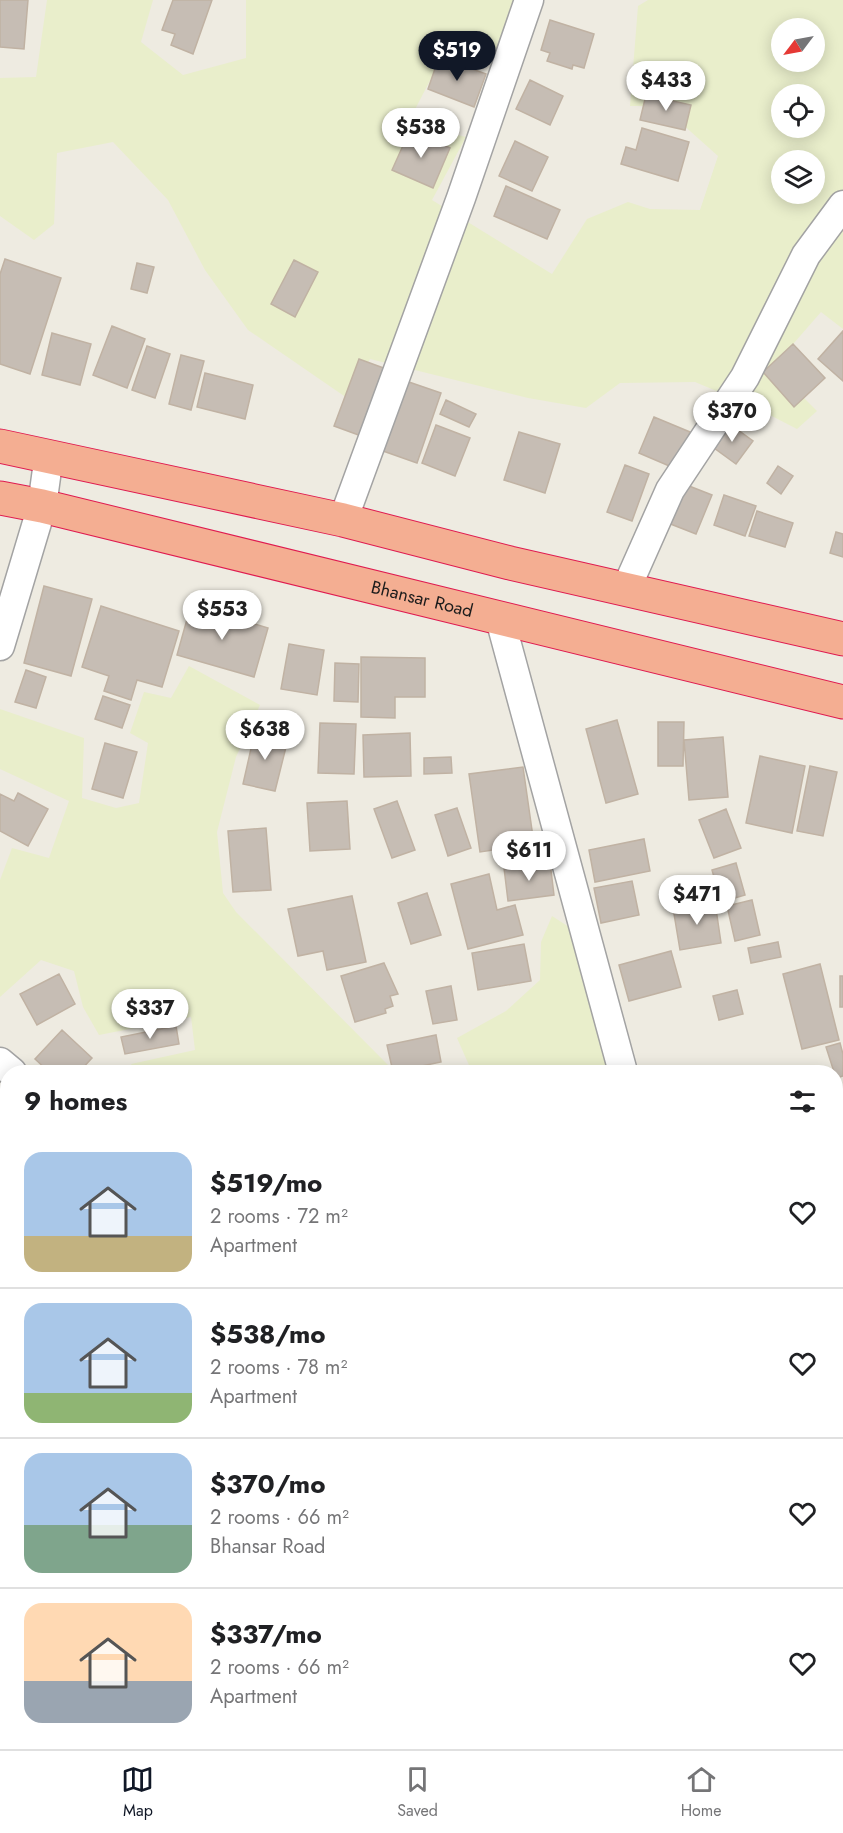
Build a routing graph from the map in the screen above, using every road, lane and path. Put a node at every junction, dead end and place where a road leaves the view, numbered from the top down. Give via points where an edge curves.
1 (529, 0) edge
2 (843, 205) edge
3 (0, 446) edge
4 (50, 455) junction
5 (0, 498) edge
6 (42, 506) junction
7 (343, 520) junction
8 (626, 589) junction
9 (500, 619) junction
10 (843, 639) edge
11 (0, 646) edge
12 (843, 702) edge
13 (621, 1065) edge

1 - 7 street
2 - 8 street via 806,255 745,377 670,490
3 - 4 highway
4 - 6 street
4 - 7 highway
5 - 6 highway, Bhansar Road
6 - 9 highway, Bhansar Road
6 - 11 street
7 - 8 highway
8 - 10 highway
9 - 12 highway, Bhansar Road
9 - 13 street

